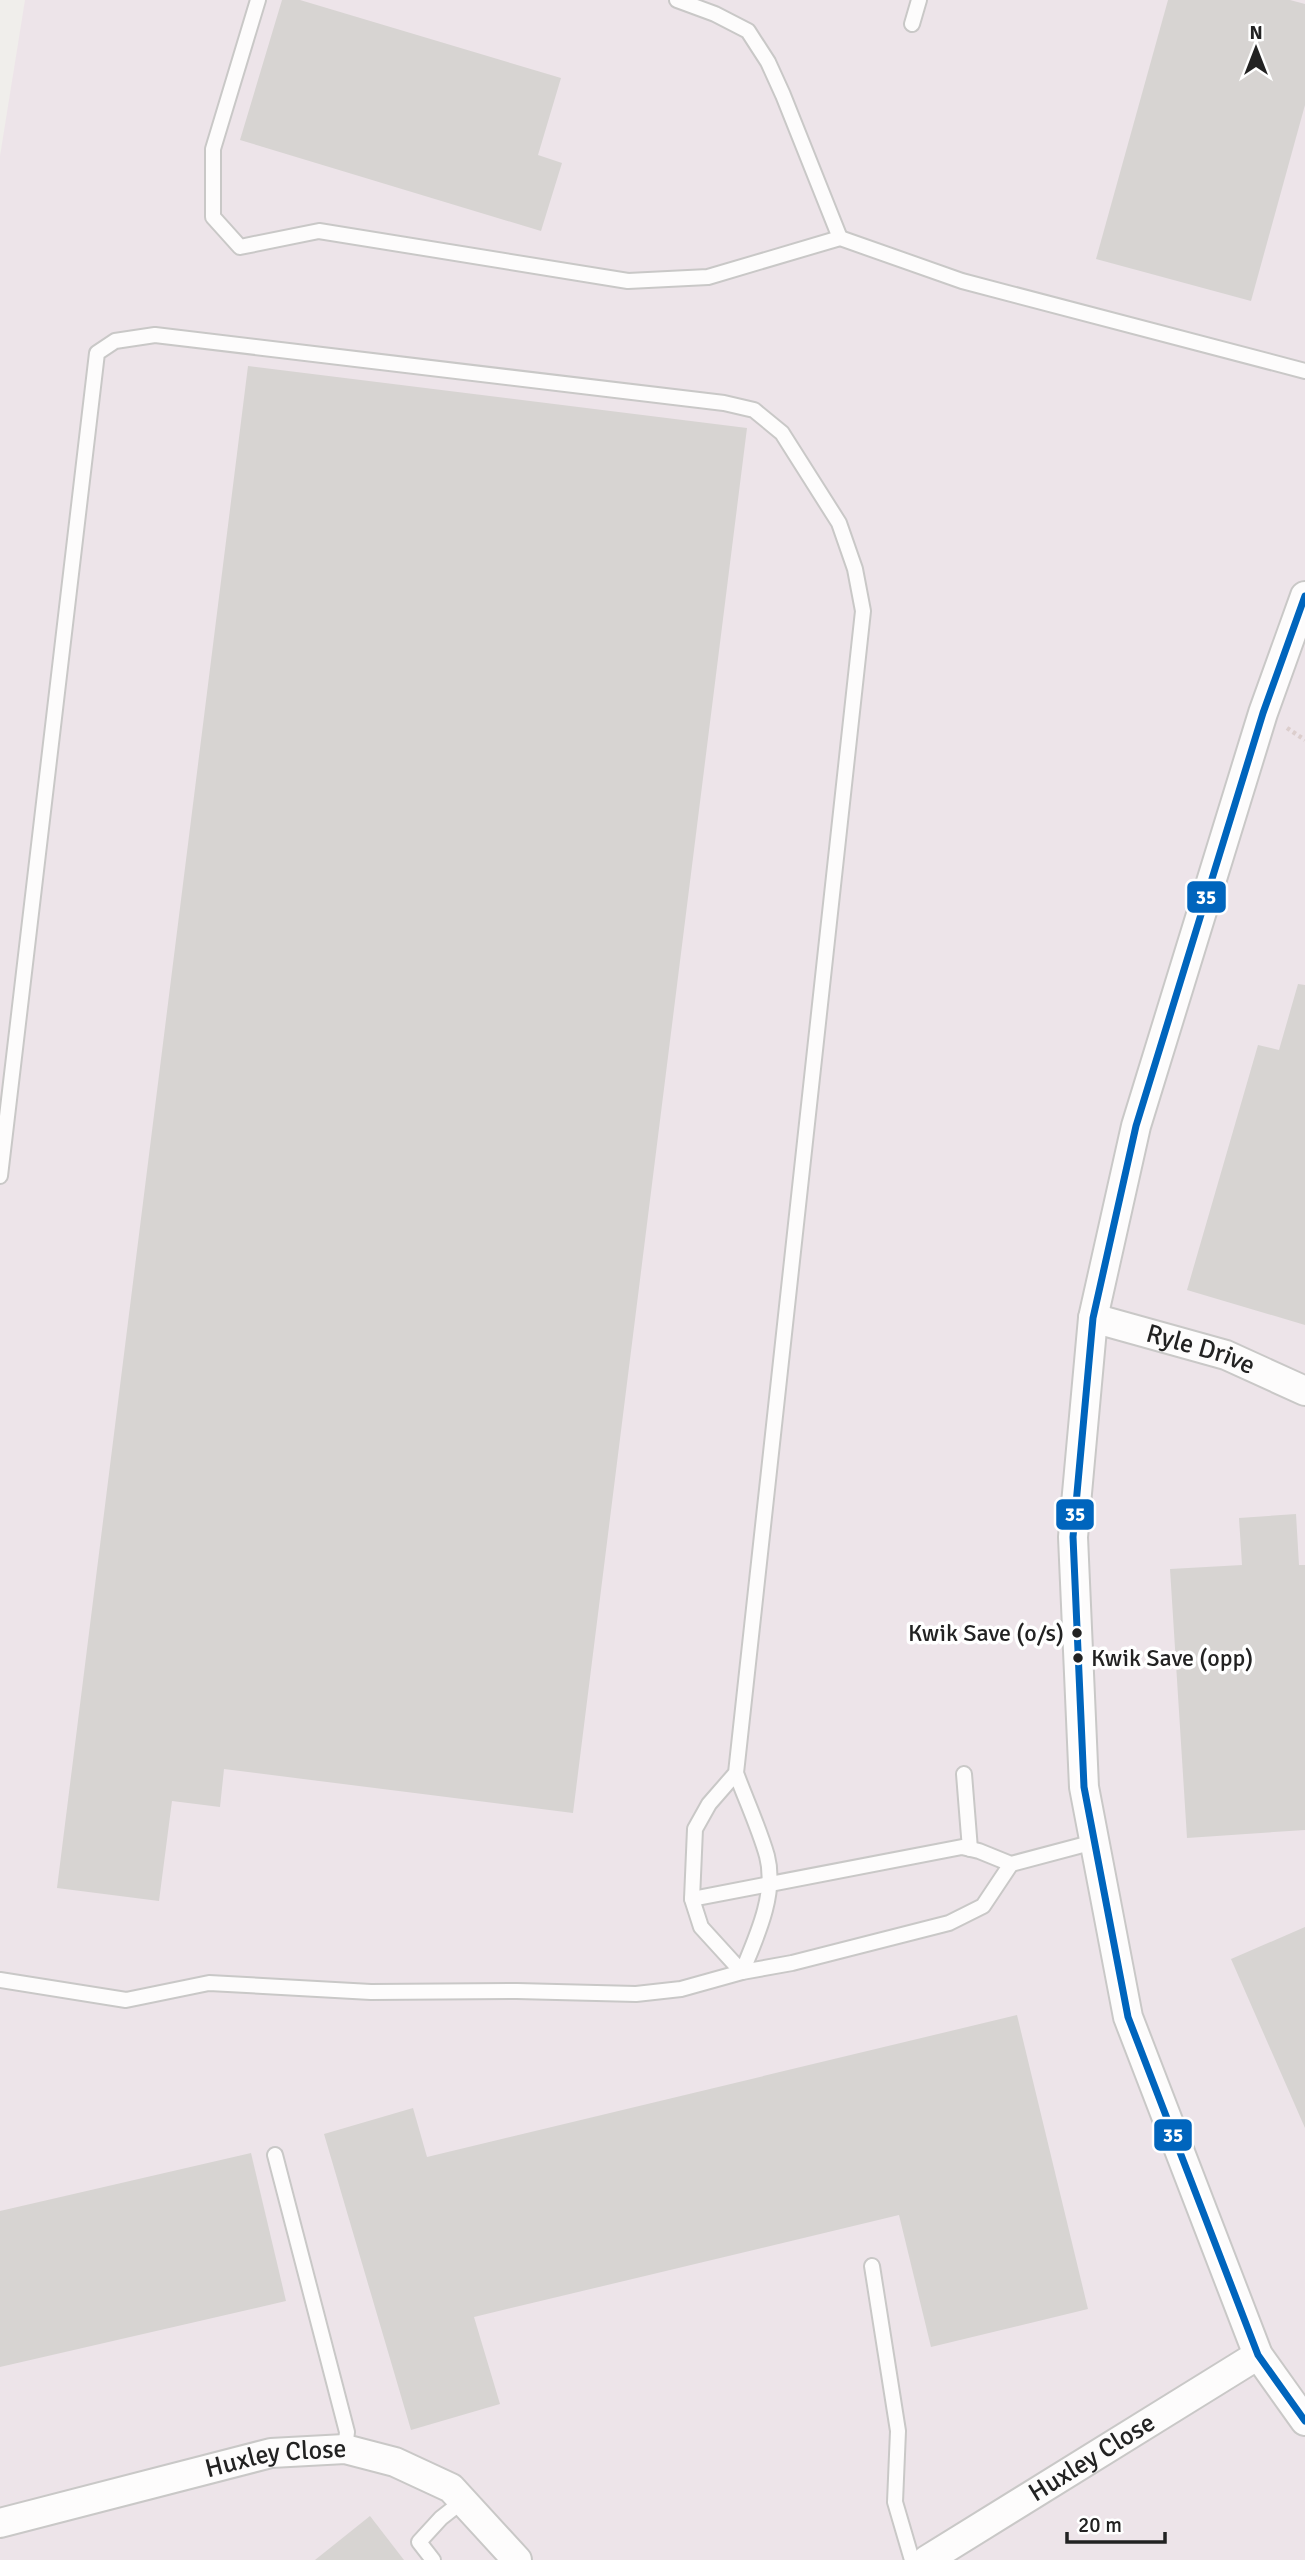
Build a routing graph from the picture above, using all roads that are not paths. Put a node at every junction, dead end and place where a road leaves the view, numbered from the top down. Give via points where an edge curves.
1 (258, 0) edge
2 (677, 0) edge
3 (919, 0) edge
4 (912, 24) dead end
5 (840, 238) junction
6 (1305, 371) edge
7 (1305, 596) edge
8 (0, 1176) edge
9 (1093, 1318) junction
10 (1305, 1391) edge
11 (736, 1773) junction
12 (964, 1774) dead end
13 (1094, 1842) junction
14 (970, 1849) junction
15 (1011, 1864) junction
16 (769, 1885) junction
17 (692, 1899) junction
18 (742, 1972) junction
19 (0, 1980) edge
20 (275, 2155) dead end
21 (872, 2266) dead end
22 (1258, 2355) junction
23 (1305, 2421) edge
24 (345, 2449) junction
25 (464, 2500) junction
26 (0, 2523) edge
27 (433, 2560) edge
28 (517, 2560) edge
29 (912, 2560) edge
30 (927, 2560) edge

1 - 5 lane via 213,149 213,217 240,247 319,231 628,281 708,277
2 - 5 lane via 748,31 783,94
3 - 4 lane
5 - 6 lane via 962,281
7 - 9 street via 1263,713 1136,1126
8 - 11 lane via 97,353 115,341 155,335 754,410 782,433 839,523 863,611
9 - 10 street, Ryle Drive via 1226,1355
9 - 13 street via 1073,1537 1084,1787
11 - 16 lane via 768,1857
11 - 17 lane via 695,1829
12 - 14 lane
13 - 15 lane
13 - 22 street via 1128,2017
14 - 15 lane
14 - 16 lane
15 - 18 lane via 983,1906 949,1923
16 - 17 lane
16 - 18 lane via 760,1927
17 - 18 lane via 701,1927
18 - 19 lane via 681,1989 636,1994 371,1992 209,1983 126,2000
20 - 24 lane via 347,2432
21 - 29 lane via 898,2431 895,2502
22 - 23 street
22 - 30 street, Huxley Close
24 - 25 street, Huxley Close via 395,2462 451,2488
24 - 26 street, Huxley Close via 271,2453
25 - 27 lane via 419,2542
25 - 28 street, Huxley Close

